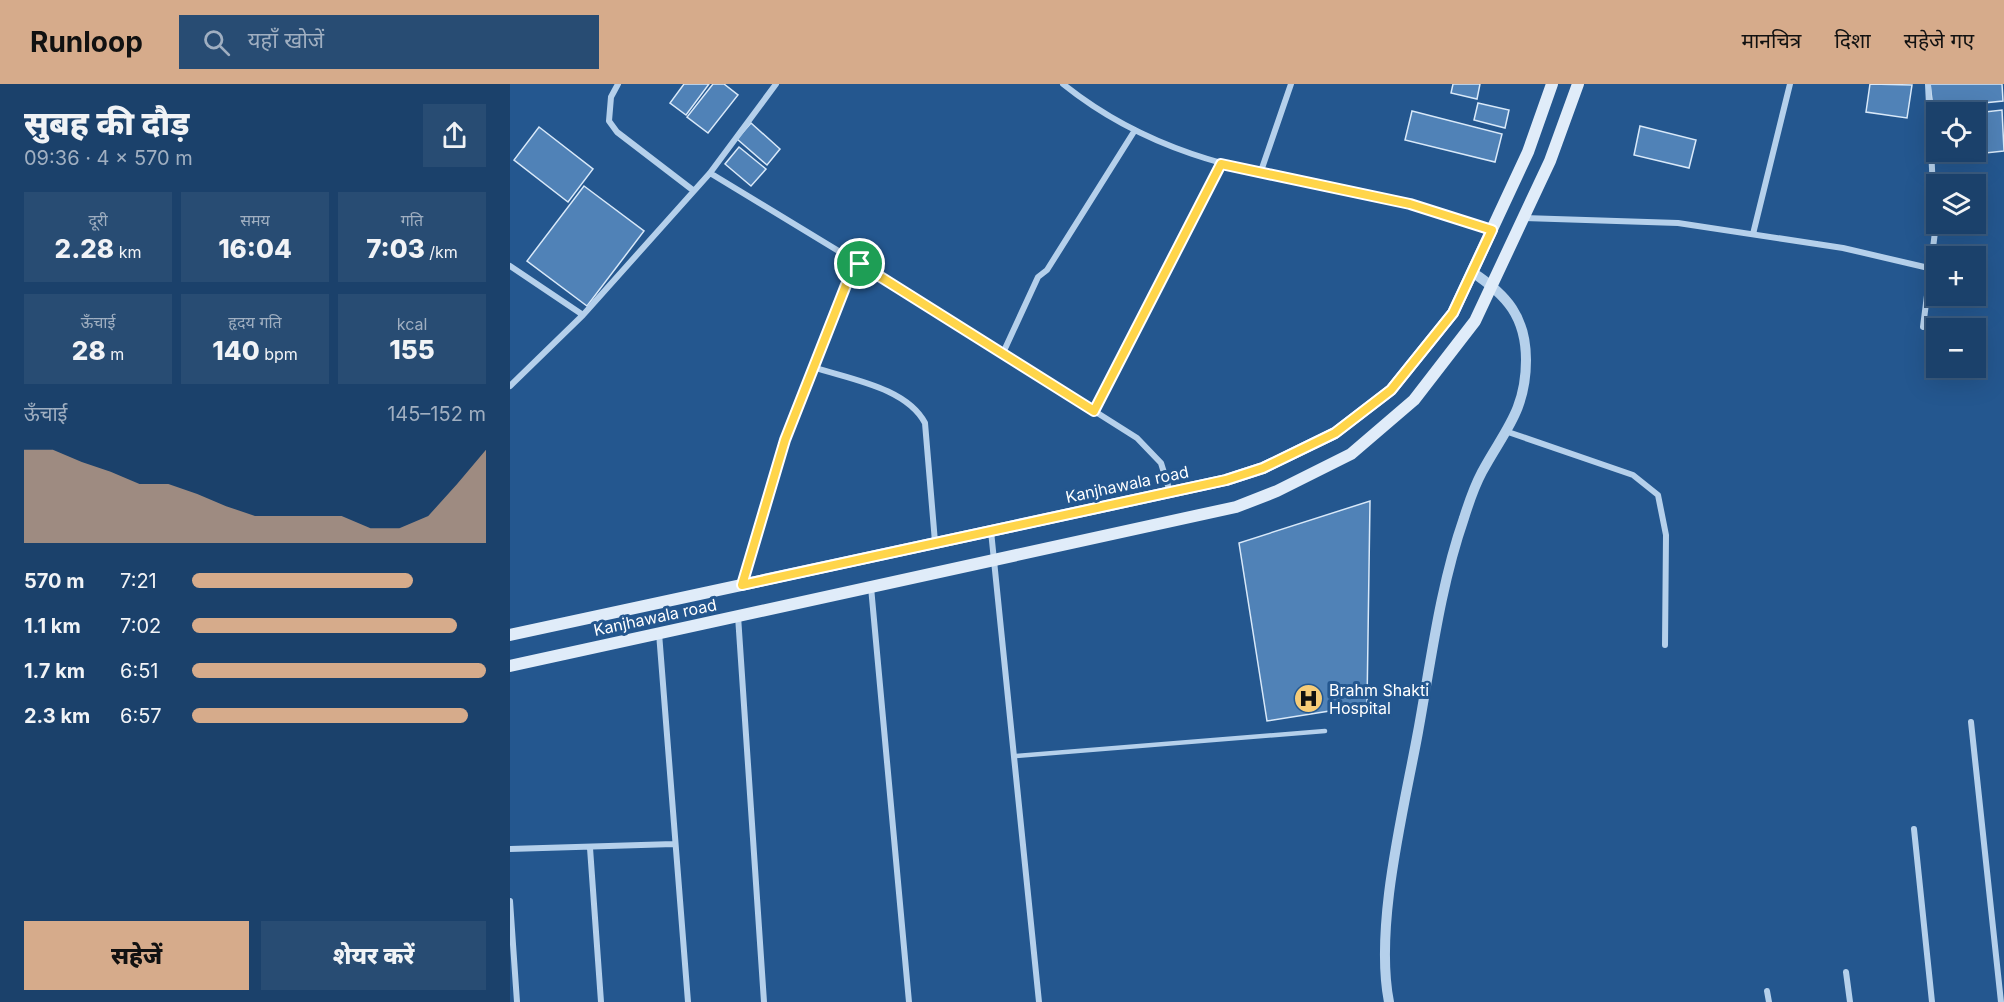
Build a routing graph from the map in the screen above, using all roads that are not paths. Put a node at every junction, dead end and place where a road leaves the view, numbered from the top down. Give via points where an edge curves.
1 (618, 84) edge
2 (776, 84) edge
3 (1063, 84) edge
4 (1291, 84) edge
5 (1552, 84) edge
6 (1578, 84) edge
7 (1790, 84) edge
8 (1928, 84) edge
9 (1136, 130) junction
10 (1221, 164) junction
11 (710, 173) junction
12 (1260, 174) junction
13 (694, 191) junction
14 (1524, 218) junction
15 (1492, 230) junction
16 (1753, 234) junction
17 (1934, 246) edge
18 (860, 264) junction
19 (510, 266) edge
20 (1926, 268) edge
21 (1472, 272) junction
22 (1492, 285) junction
23 (1926, 306) edge
24 (583, 315) junction
25 (1923, 327) dead end
26 (1003, 353) junction
27 (813, 367) junction
28 (510, 386) edge
29 (1094, 411) junction
30 (1508, 432) junction
31 (1170, 492) junction
32 (991, 531) junction
33 (935, 543) junction
34 (994, 560) junction
35 (742, 585) junction
36 (871, 586) junction
37 (738, 616) junction
38 (659, 633) junction
39 (510, 635) edge
40 (1665, 645) dead end
41 (510, 666) edge
42 (1971, 722) dead end
43 (1325, 731) dead end
44 (1016, 756) junction
45 (1914, 829) dead end
46 (674, 844) junction
47 (590, 848) junction
48 (510, 849) edge
49 (510, 901) edge
50 (1846, 972) dead end
51 (1767, 991) dead end
52 (517, 1002) edge
53 (601, 1002) edge
54 (688, 1002) edge
55 (764, 1002) edge
56 (909, 1002) edge
57 (1039, 1002) edge
58 (1389, 1002) edge
59 (1769, 1002) edge
60 (1850, 1002) edge
61 (1932, 1002) edge
62 (2001, 1002) edge

1 - 13 street via 611,97 609,121 617,132
2 - 11 street
3 - 9 street via 1091,106
4 - 12 street
5 - 15 main road, Kanjhawala road via 1528,152
6 - 14 main road, Kanjhawala road via 1550,162
7 - 16 street
8 - 17 street
9 - 10 street via 1181,152
9 - 26 street via 1047,270 1038,277
10 - 12 street
10 - 29 street
11 - 13 street
11 - 18 street
12 - 15 street via 1410,204
13 - 24 street
14 - 16 street via 1678,223
14 - 22 main road, Kanjhawala road
15 - 21 main road, Kanjhawala road
16 - 20 street via 1843,248
18 - 26 street
18 - 27 street via 846,285
19 - 24 street
21 - 22 street
21 - 31 main road, Kanjhawala road via 1453,313 1391,390 1335,433 1263,468
22 - 30 street via 1519,316 1524,339 1525,384
22 - 34 main road, Kanjhawala road via 1475,321 1414,400 1351,454 1236,507
23 - 25 street
24 - 28 street
26 - 29 street
27 - 33 street via 885,391 919,411 925,423
27 - 35 street via 785,440
29 - 31 street via 1151,450 1161,463
30 - 40 street via 1633,475 1658,495 1666,535
30 - 58 street via 1474,488 1445,585 1393,876 1385,949
31 - 32 main road, Kanjhawala road
32 - 33 main road, Kanjhawala road
32 - 34 street
33 - 35 main road, Kanjhawala road
34 - 36 main road, Kanjhawala road
34 - 44 street
35 - 39 main road, Kanjhawala road
36 - 37 main road, Kanjhawala road
36 - 56 street
37 - 38 main road, Kanjhawala road
37 - 55 street
38 - 41 main road, Kanjhawala road
38 - 46 street
42 - 62 street
43 - 44 lane
44 - 57 street
45 - 61 street
46 - 47 street
46 - 54 street
47 - 48 street
47 - 53 street
49 - 52 street
50 - 60 street
51 - 59 street

